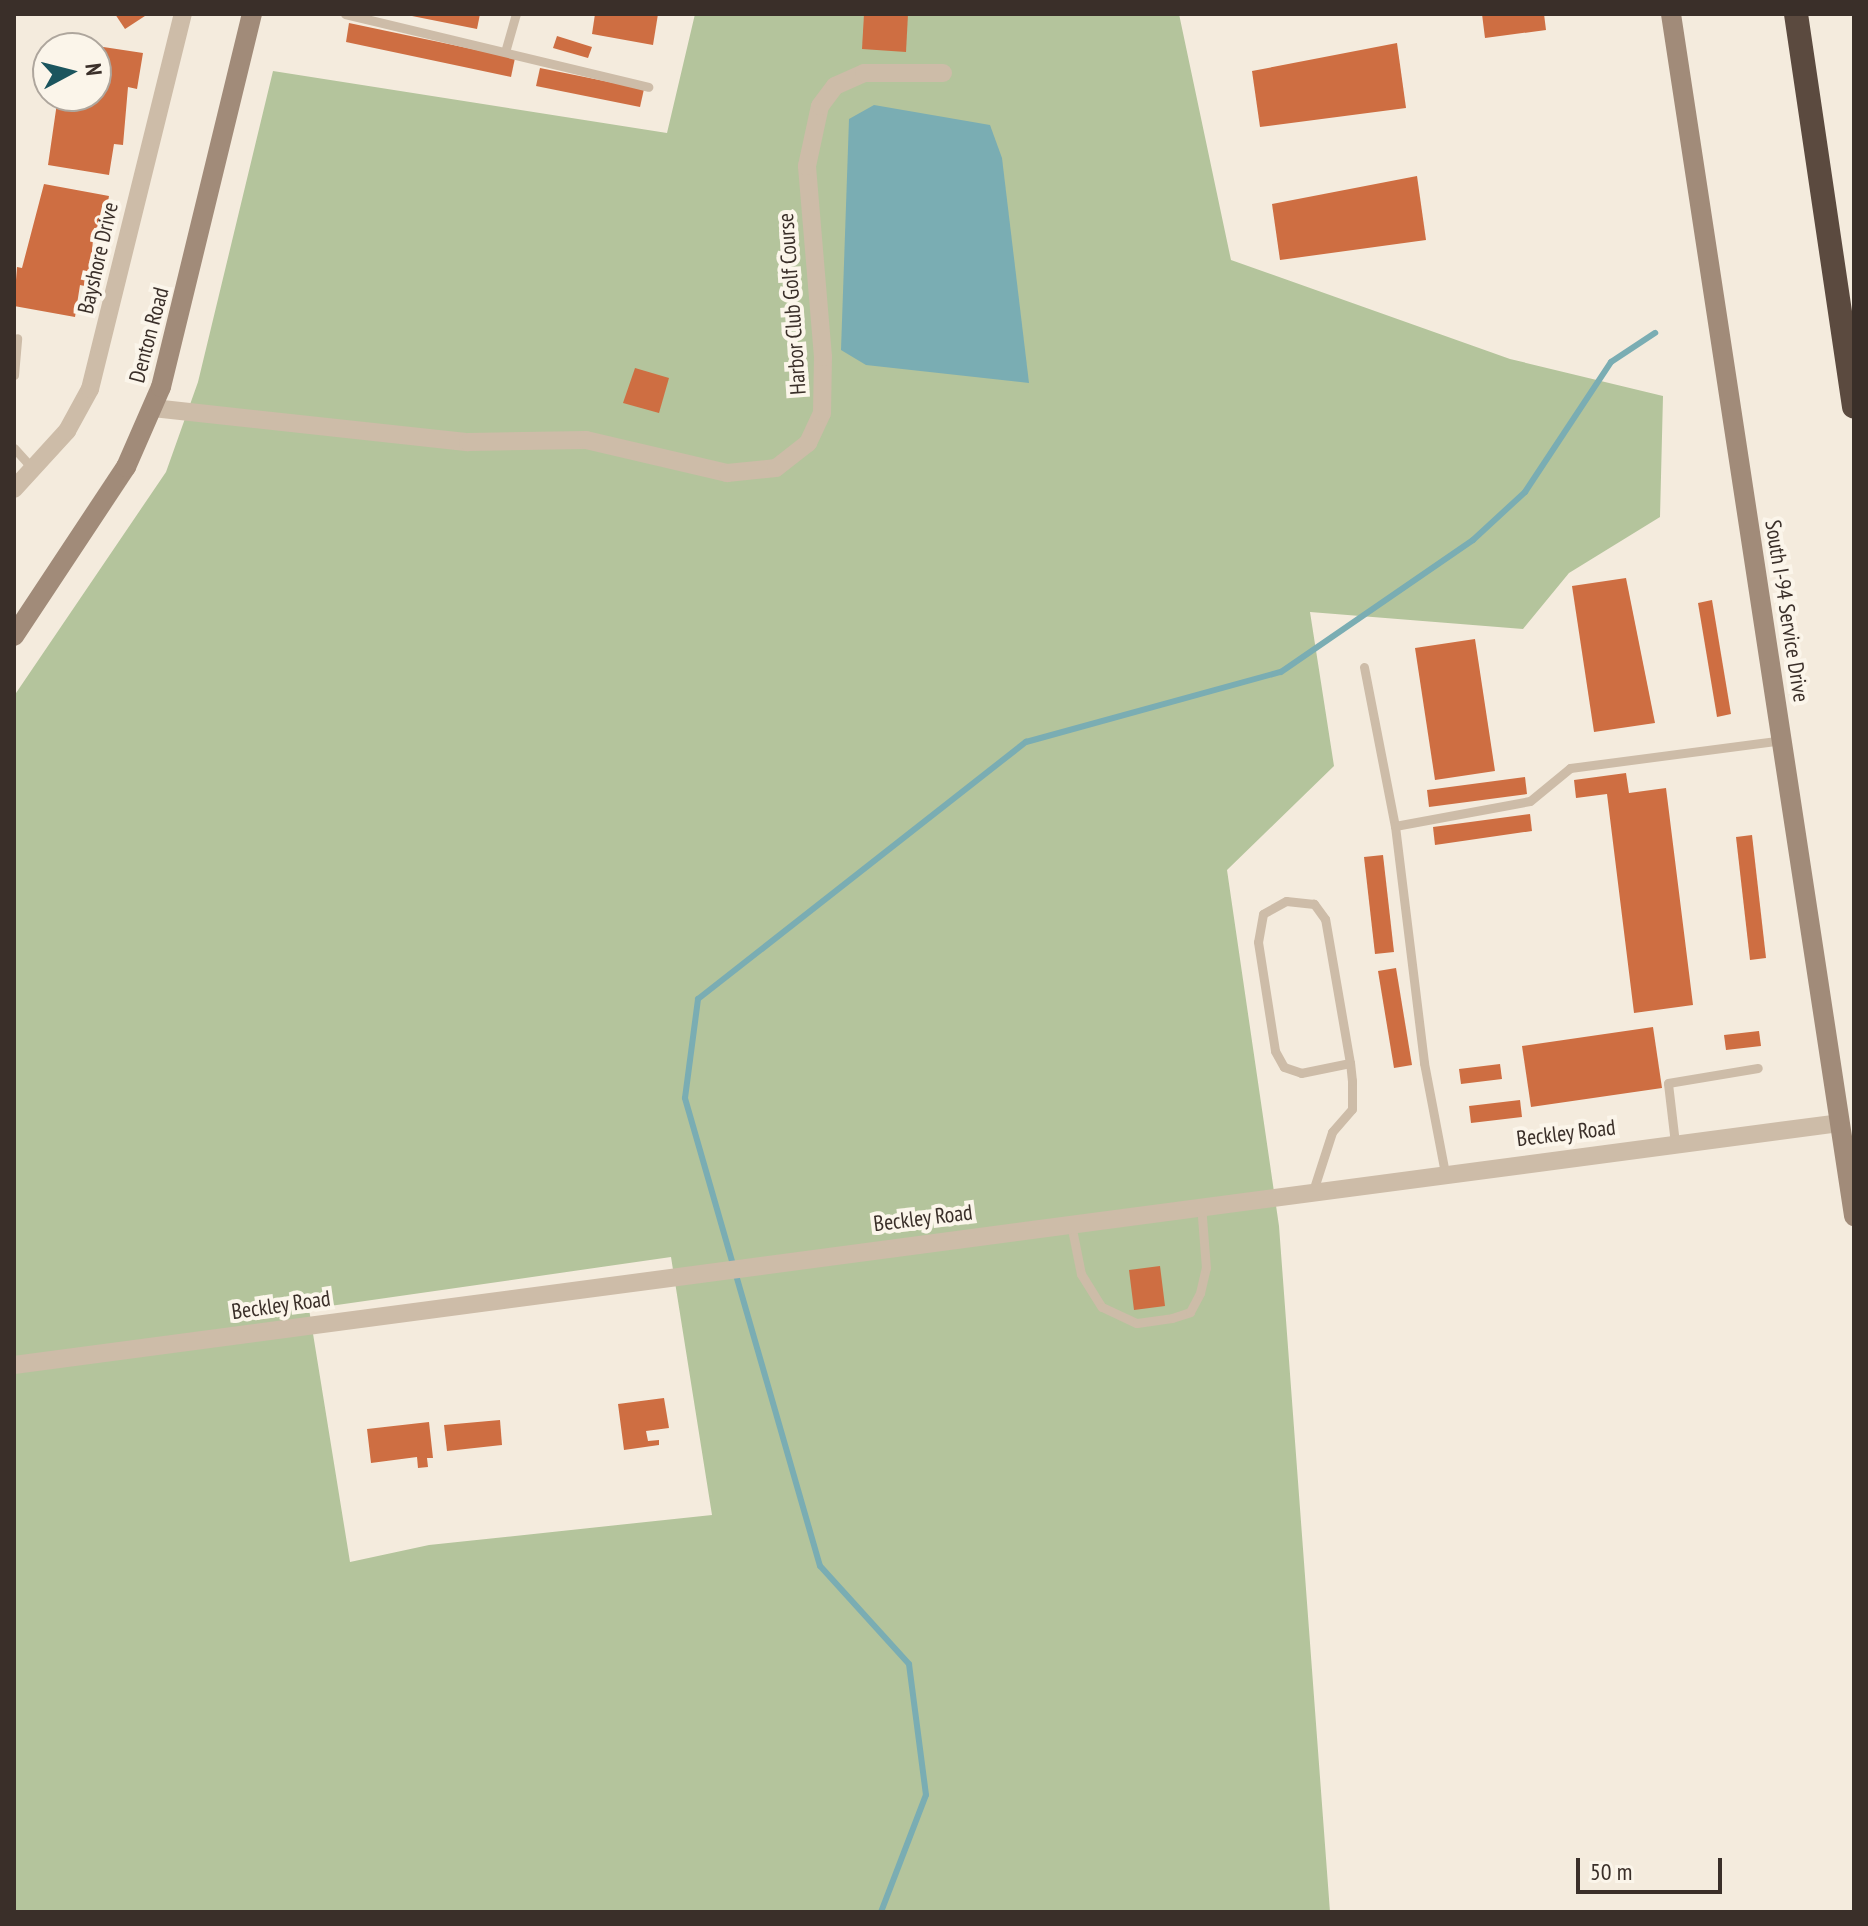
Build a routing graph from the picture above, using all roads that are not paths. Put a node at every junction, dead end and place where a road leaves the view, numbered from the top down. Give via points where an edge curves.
1 (183, 14) edge
2 (252, 14) edge
3 (345, 14) edge
4 (516, 14) edge
5 (1671, 14) edge
6 (1796, 14) edge
7 (505, 52) junction
8 (943, 73) dead end
9 (648, 87) dead end
10 (17, 338) dead end
11 (14, 375) edge
12 (1854, 407) edge
13 (153, 408) junction
14 (14, 448) edge
15 (33, 469) junction
16 (14, 489) edge
17 (14, 636) edge
18 (1364, 667) dead end
19 (1783, 740) junction
20 (1395, 826) junction
21 (1350, 1063) junction
22 (1758, 1068) dead end
23 (1839, 1123) junction
24 (1675, 1143) junction
25 (1445, 1173) junction
26 (1313, 1191) junction
27 (1201, 1205) junction
28 (1854, 1216) edge
29 (1070, 1223) junction
30 (14, 1365) edge

1 - 15 street, Bayshore Drive via 90,389 67,431
2 - 13 street, Denton Road via 173,345
3 - 7 lane
4 - 7 lane
5 - 19 street, South I-94 Service Drive
6 - 12 highway
7 - 9 lane
8 - 13 street, Harbor Club Golf Course via 864,73 835,86 820,106 807,166 823,357 822,413 808,443 776,468 727,473 586,440 468,442
10 - 11 lane
13 - 17 street, Denton Road via 102,507
14 - 15 lane
15 - 16 street, Bayshore Drive
18 - 20 lane
19 - 20 lane via 1570,768 1530,801
19 - 23 street, South I-94 Service Drive
20 - 25 lane via 1424,1063
21 - 21 lane via 1325,919 1314,904 1286,901 1263,914 1258,942 1275,1051 1284,1067 1301,1073
21 - 26 lane via 1352,1109 1332,1132
22 - 24 lane via 1668,1083
23 - 24 street, Beckley Road
23 - 28 street, South I-94 Service Drive
24 - 25 street, Beckley Road
25 - 26 street, Beckley Road
26 - 27 street, Beckley Road
27 - 29 street, Beckley Road
27 - 29 lane via 1206,1268 1190,1312 1137,1323 1102,1307 1081,1274
29 - 30 street, Beckley Road

